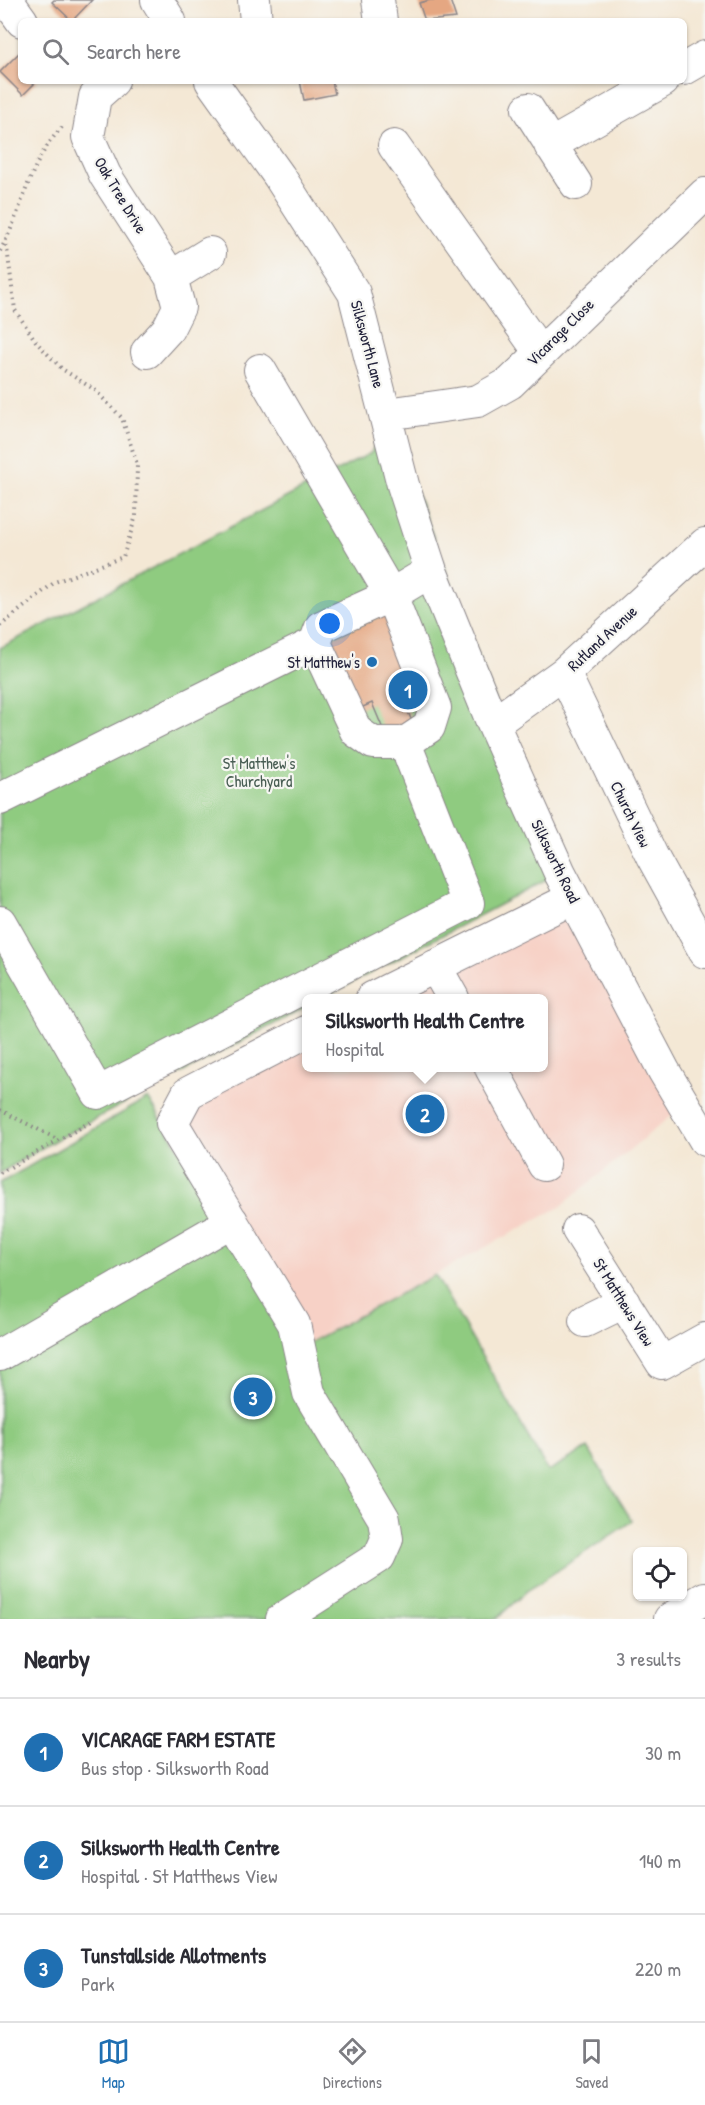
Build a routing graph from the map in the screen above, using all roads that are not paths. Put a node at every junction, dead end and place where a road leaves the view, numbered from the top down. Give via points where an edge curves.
1 (7, 0) edge
2 (157, 0) edge
3 (254, 0) edge
4 (378, 0) edge
5 (20, 18) edge
6 (168, 18) edge
7 (256, 18) edge
8 (381, 18) edge
9 (705, 57) edge
10 (687, 67) edge
11 (213, 84) edge
12 (658, 84) edge
13 (95, 86) edge
14 (528, 109) dead end
15 (550, 145) junction
16 (394, 146) dead end
17 (576, 184) dead end
18 (705, 194) edge
19 (210, 253) dead end
20 (171, 277) junction
21 (540, 351) junction
22 (147, 352) dead end
23 (261, 370) dead end
24 (387, 414) junction
25 (705, 544) edge
26 (431, 571) junction
27 (391, 595) junction
28 (315, 643) junction
29 (564, 674) junction
30 (493, 724) junction
31 (405, 743) junction
32 (0, 799) edge
33 (573, 898) junction
34 (0, 922) edge
35 (705, 952) edge
36 (435, 966) junction
37 (382, 994) edge
38 (450, 994) edge
39 (302, 1034) edge
40 (493, 1072) edge
41 (695, 1099) edge
42 (705, 1140) edge
43 (544, 1164) dead end
44 (232, 1221) junction
45 (578, 1230) dead end
46 (624, 1302) junction
47 (585, 1321) dead end
48 (705, 1340) edge
49 (0, 1354) edge
50 (705, 1598) edge
51 (282, 1619) edge
52 (670, 1619) edge

1 - 5 street
2 - 6 street
3 - 7 street
4 - 8 street
9 - 10 street
11 - 24 street, Silksworth Lane via 279,176 354,293
12 - 15 street
13 - 20 street, Oak Tree Drive via 88,137 105,175
14 - 15 street
15 - 17 street
16 - 21 street
18 - 21 street, Vicarage Close
19 - 20 street
20 - 22 street, Oak Tree Drive via 179,307 168,329
21 - 24 street, Vicarage Close via 510,383 478,401
23 - 27 street
24 - 26 street, Silksworth Lane via 403,485
25 - 29 street, Rutland Avenue
26 - 27 street
26 - 30 street, Silksworth Road
27 - 28 street via 321,627
27 - 31 street via 435,708 429,727
28 - 31 street via 356,731 373,743
28 - 32 street
29 - 30 street, Rutland Avenue
29 - 35 street, Church View via 652,856
30 - 33 street, Silksworth Road
31 - 34 street via 468,903 98,1093
33 - 36 street
33 - 41 street, Silksworth Road
36 - 37 street
36 - 38 street
39 - 44 street via 188,1094 172,1123
40 - 43 street
41 - 42 street, Silksworth Road
44 - 49 street
44 - 51 street via 294,1324 309,1393 384,1519 387,1539 380,1557
45 - 46 street, St Matthews View
46 - 47 street
46 - 48 street, St Matthews View via 662,1363
50 - 52 street

